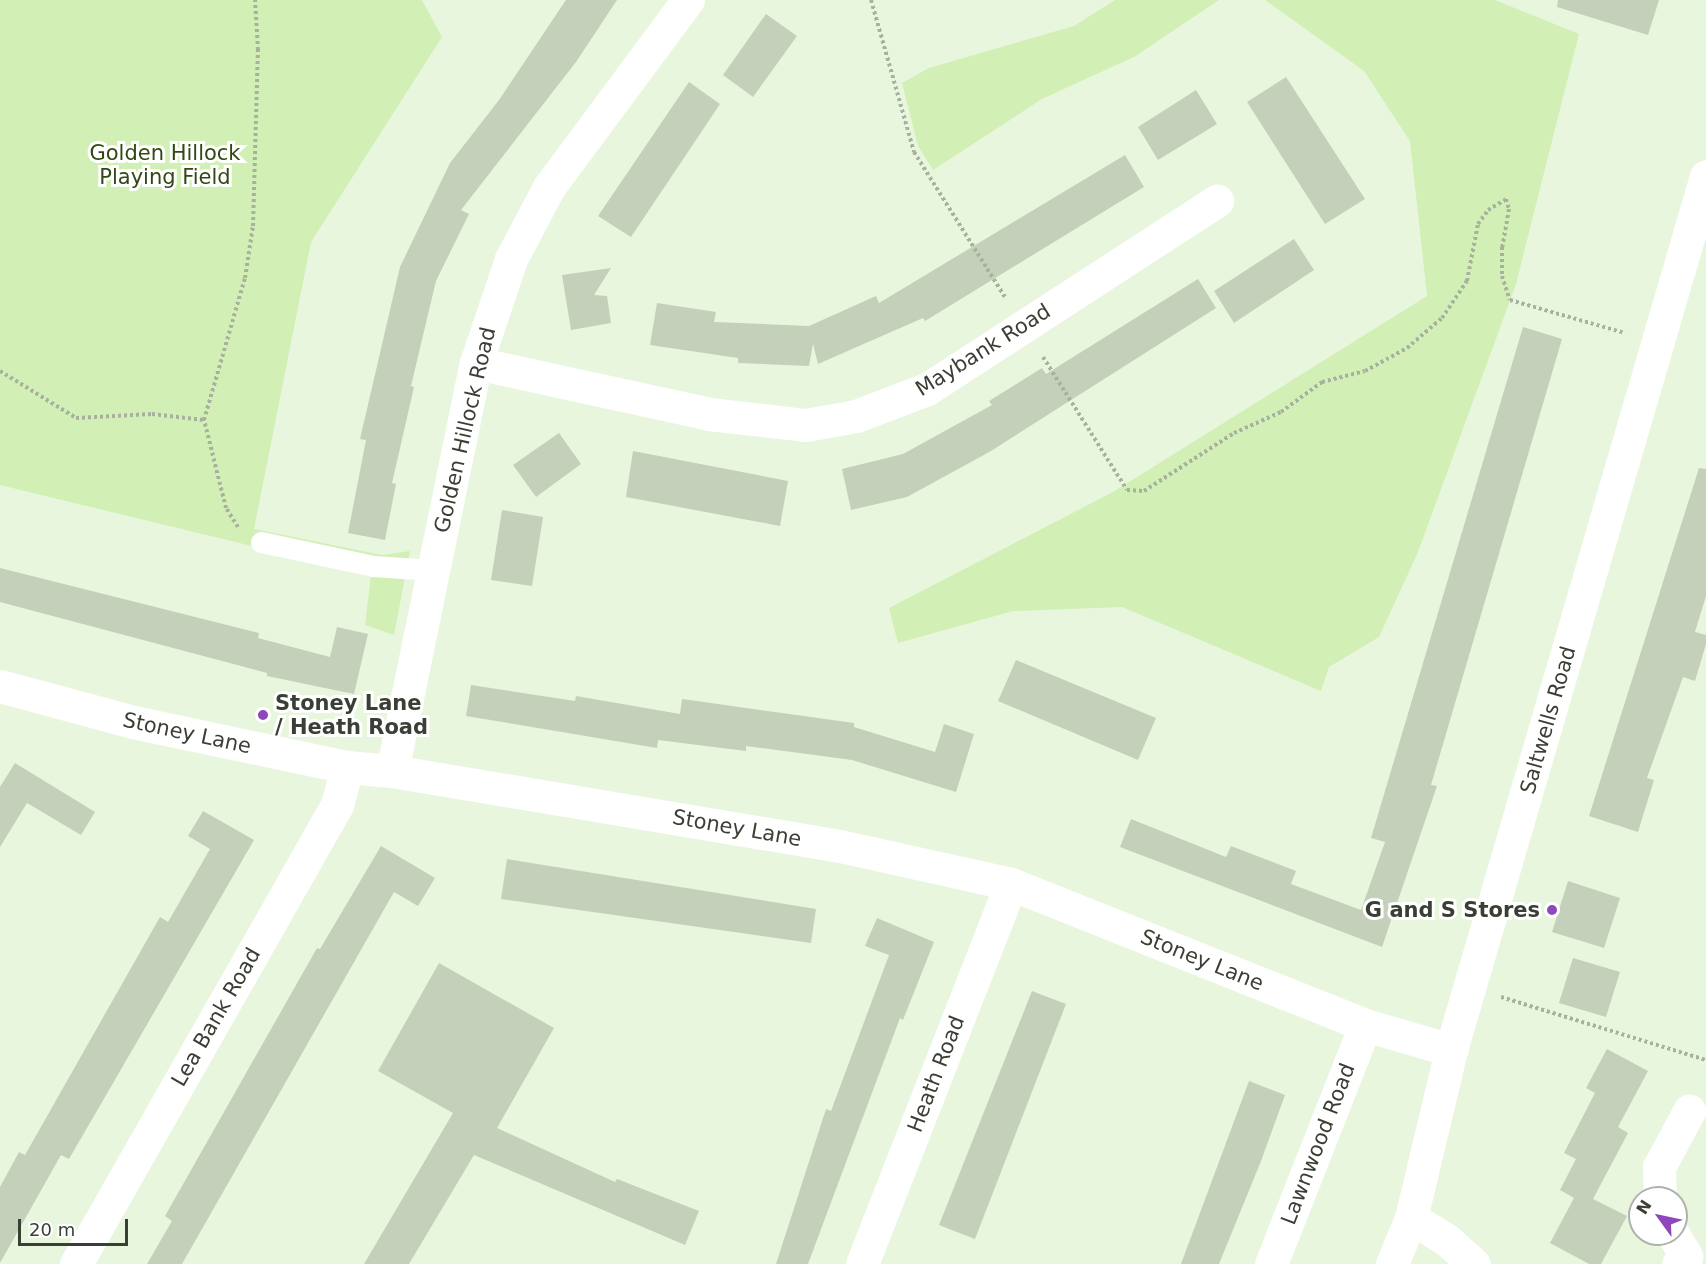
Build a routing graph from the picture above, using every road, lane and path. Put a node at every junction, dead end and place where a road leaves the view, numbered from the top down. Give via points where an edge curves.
1 (255, 0) edge
2 (688, 0) edge
3 (871, 0) edge
4 (1706, 176) edge
5 (1217, 201) dead end
6 (1024, 326) junction
7 (1659, 343) junction
8 (476, 363) junction
9 (0, 371) edge
10 (204, 420) junction
11 (261, 542) joint
12 (433, 570) junction
13 (0, 687) edge
14 (347, 767) junction
15 (392, 771) junction
16 (1011, 884) junction
17 (1498, 996) dead end
18 (1365, 1025) junction
19 (1451, 1050) junction
20 (1706, 1060) edge
21 (1689, 1111) dead end
22 (1660, 1186) edge
23 (1411, 1218) junction
24 (1680, 1246) edge
25 (76, 1264) edge
26 (862, 1264) edge
27 (1271, 1264) edge
28 (1392, 1264) edge
29 (1474, 1264) edge
30 (1678, 1264) edge

1 - 10 path via 258,50 254,226 244,278
2 - 8 street, Golden Hillock Road via 549,187 511,259
3 - 6 path via 914,152
4 - 7 street, Saltwells Road
5 - 6 street, Maybank Road
6 - 7 path via 1127,490 1144,490 1234,433 1281,412 1322,382 1365,371 1407,348 1443,318 1467,281 1478,224 1488,210 1506,200 1509,209 1502,247 1502,276 1510,300
6 - 8 street, Maybank Road via 927,389 856,416 806,425 710,414
7 - 19 street, Saltwells Road
8 - 12 street, Golden Hillock Road
9 - 10 path via 76,418 152,414
10 - 11 path via 226,508 242,532
11 - 12 lane via 373,566
12 - 15 street, Golden Hillock Road
13 - 14 street, Stoney Lane via 133,722
14 - 15 street, Stoney Lane
14 - 25 street, Lea Bank Road via 337,805
15 - 16 street, Stoney Lane via 840,846
16 - 18 street, Stoney Lane
16 - 26 street, Heath Road
17 - 20 path
18 - 19 street, Stoney Lane
18 - 27 street, Lawnwood Road
19 - 23 street, Saltwells Road
21 - 22 street via 1659,1167
23 - 28 street, Saltwells Road
23 - 29 street via 1447,1239
24 - 30 street via 1686,1256

